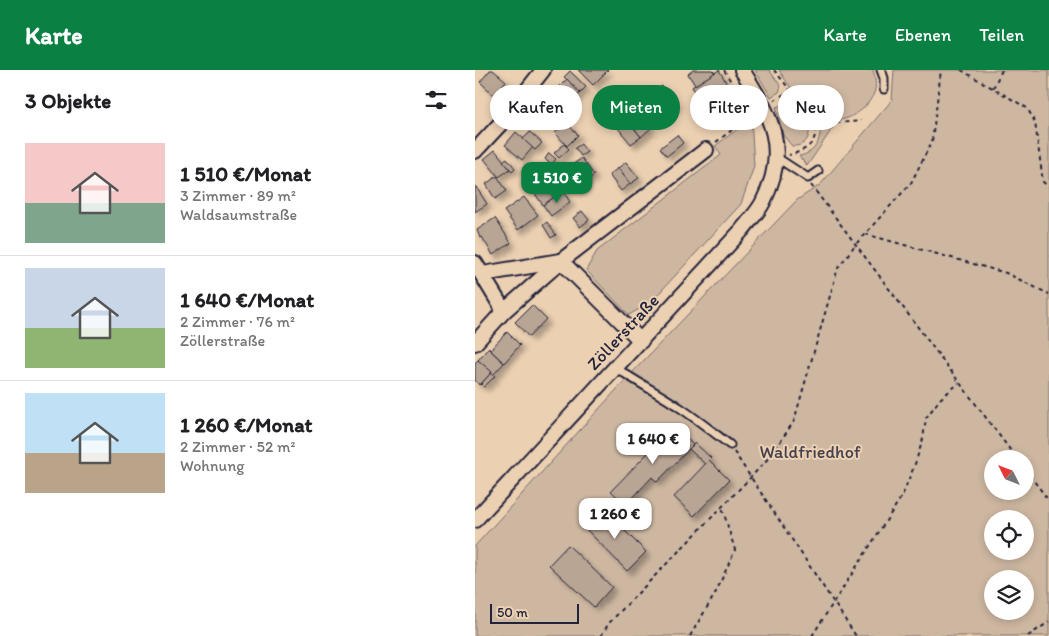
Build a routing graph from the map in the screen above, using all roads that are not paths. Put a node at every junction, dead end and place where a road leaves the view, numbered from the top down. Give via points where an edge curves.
1 (543, 70) edge
2 (742, 70) edge
3 (881, 70) edge
4 (884, 89) dead end
5 (475, 150) edge
6 (706, 150) road end
7 (776, 157) junction
8 (818, 171) dead end
9 (561, 261) junction
10 (479, 268) edge
11 (504, 311) junction
12 (641, 341) junction
13 (475, 343) edge
14 (615, 367) junction
15 (729, 445) road end
16 (475, 520) edge

1 - 5 street
2 - 7 street, Zöllerstraße via 764,106 774,132
3 - 4 lane
6 - 9 street
7 - 8 lane via 808,178
7 - 12 street, Zöllerstraße via 774,175 762,204
9 - 10 street
9 - 11 street
9 - 12 street
10 - 11 street
11 - 13 street
12 - 14 street, Zöllerstraße
14 - 15 lane via 679,407
14 - 16 street, Zöllerstraße

